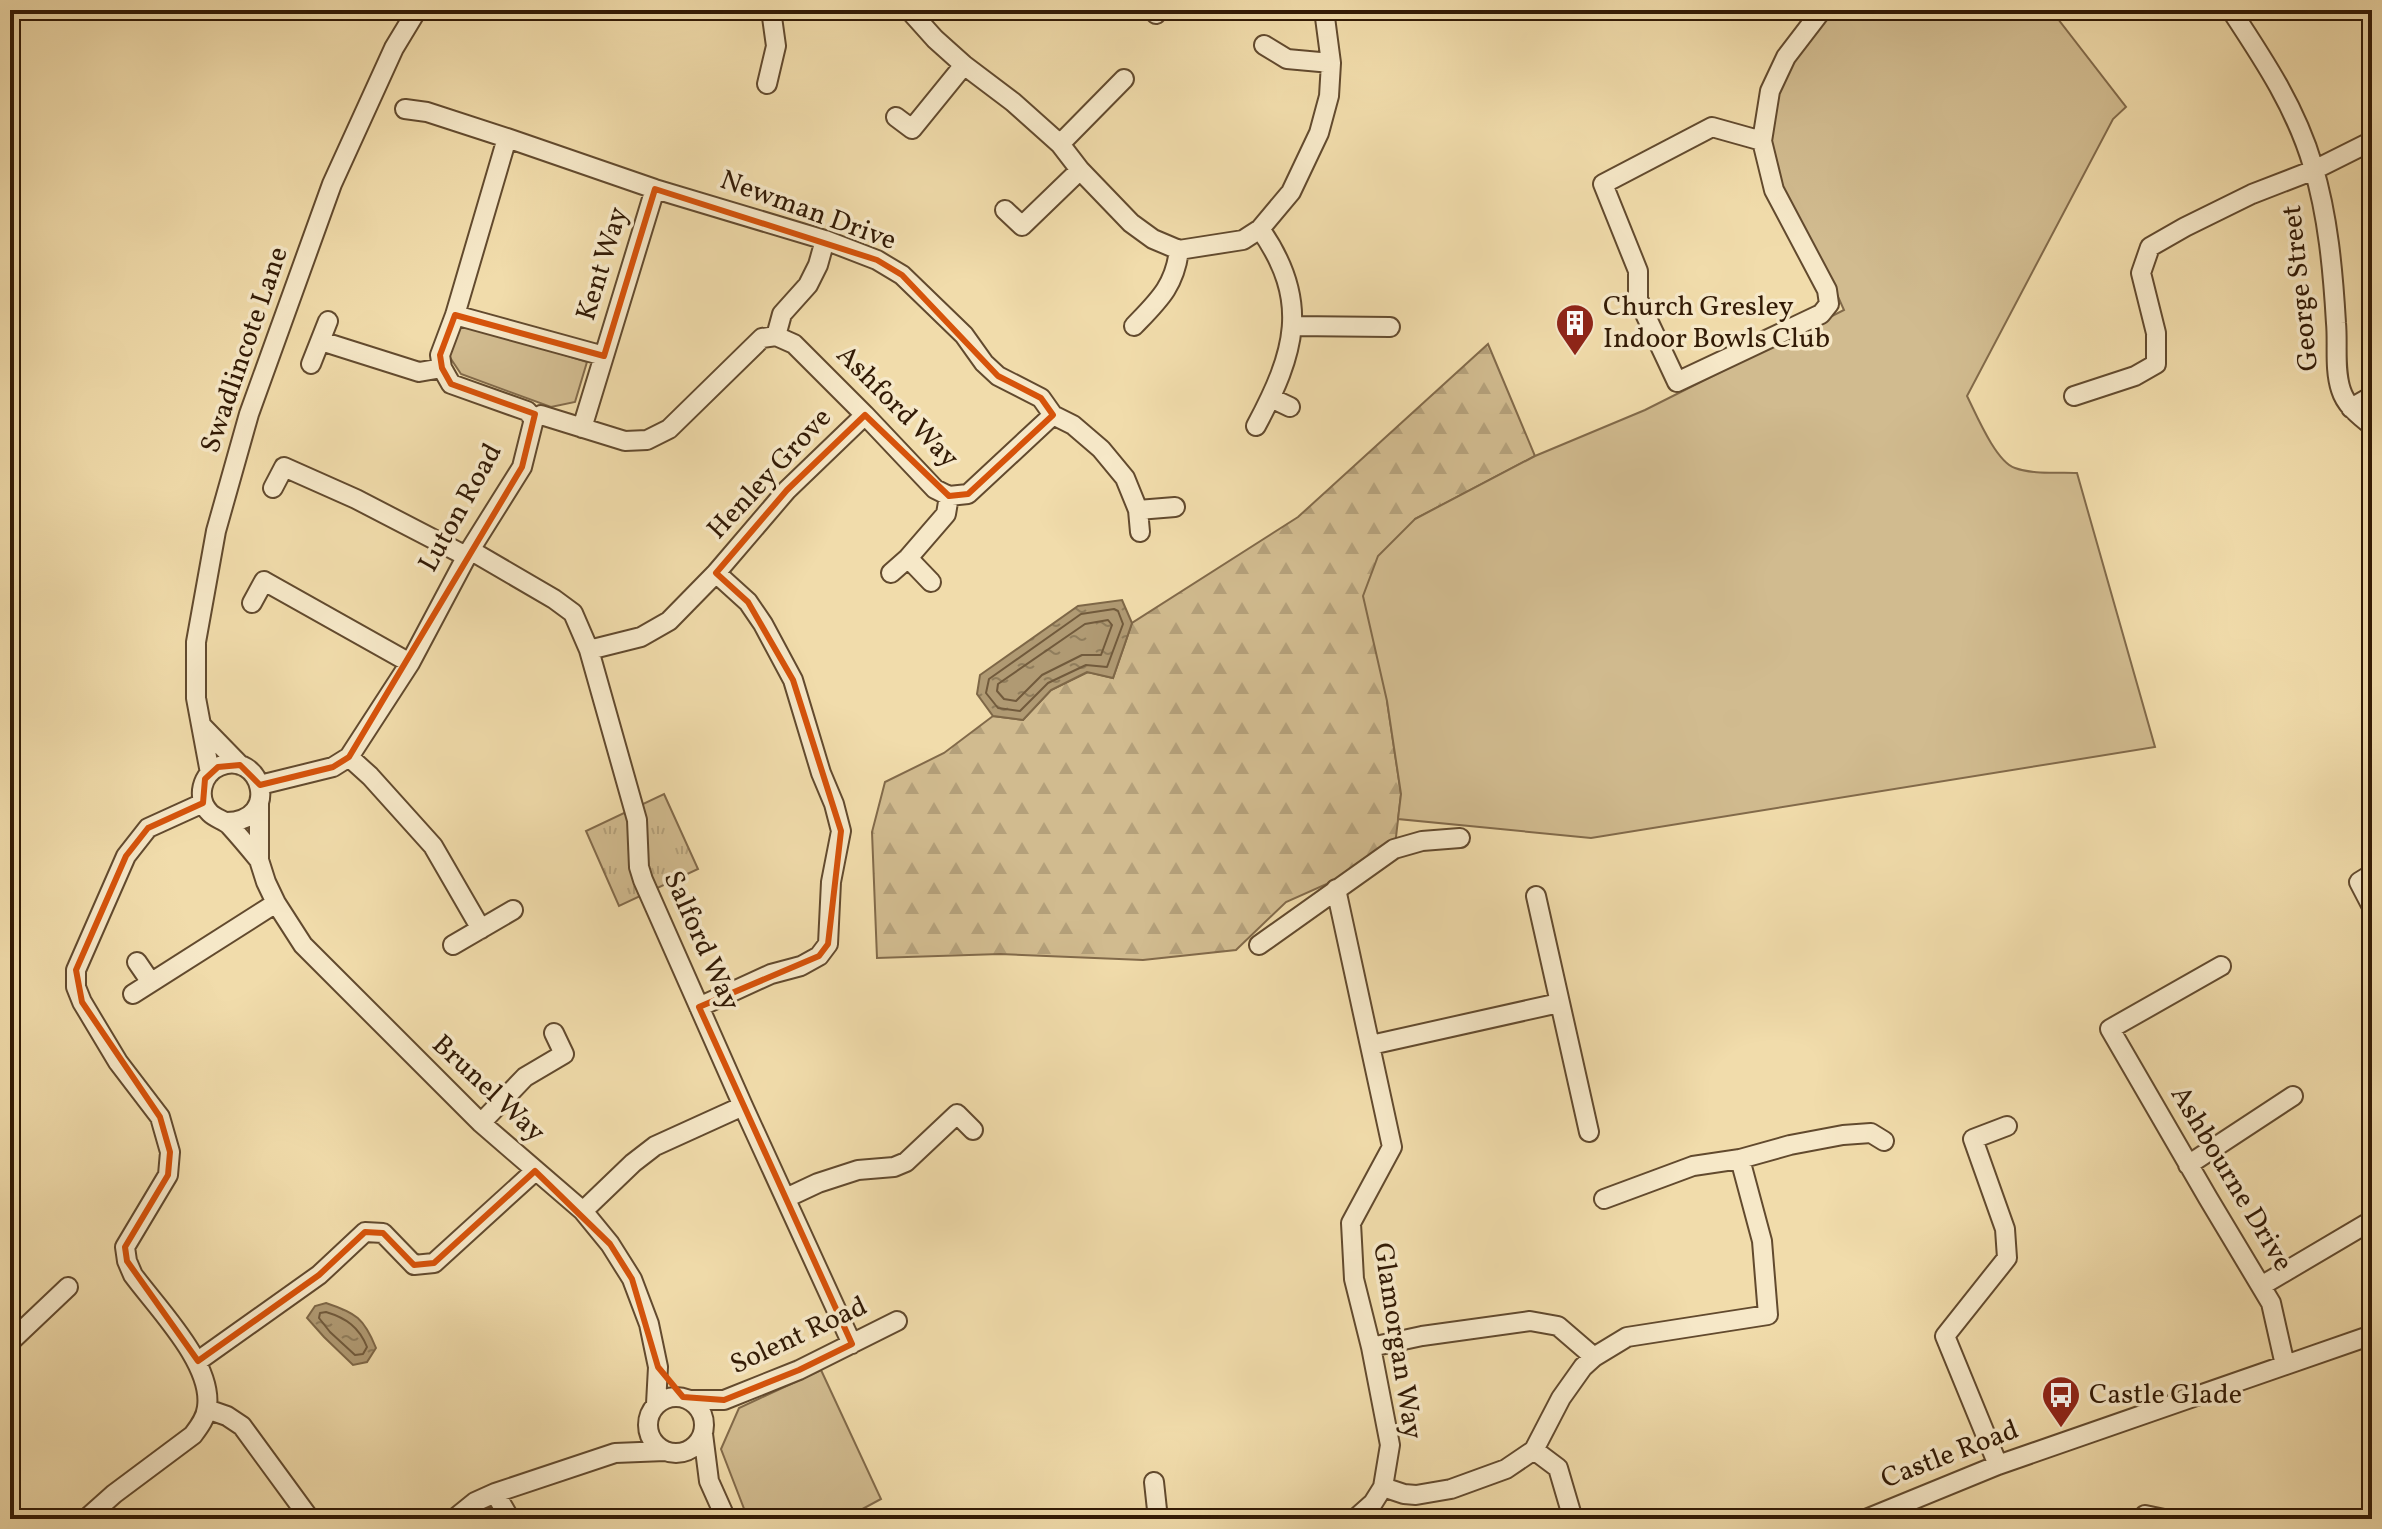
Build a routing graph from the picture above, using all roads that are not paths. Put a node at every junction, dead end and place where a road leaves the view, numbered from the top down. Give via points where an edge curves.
1 (417, 10) edge
2 (771, 10) edge
3 (909, 10) edge
4 (1324, 10) edge
5 (1822, 10) edge
6 (2231, 10) edge
7 (1264, 45) dead end
8 (1331, 63) junction
9 (964, 65) junction
10 (1124, 79) dead end
11 (767, 84) dead end
12 (405, 109) dead end
13 (896, 117) dead end
14 (507, 138) junction
15 (1762, 141) junction
16 (2372, 141) edge
17 (1060, 144) junction
18 (1080, 170) junction
19 (2314, 170) junction
20 (655, 189) junction
21 (1005, 210) dead end
22 (1260, 229) junction
23 (825, 240) junction
24 (1179, 250) junction
25 (455, 315) junction
26 (328, 321) dead end
27 (1134, 326) dead end
28 (1293, 326) junction
29 (1390, 327) dead end
30 (776, 336) junction
31 (321, 341) junction
32 (604, 356) junction
33 (311, 364) dead end
34 (442, 368) junction
35 (2074, 396) dead end
36 (2372, 396) edge
37 (1271, 398) junction
38 (1290, 407) dead end
39 (2351, 408) junction
40 (865, 415) junction
41 (1053, 415) junction
42 (534, 419) junction
43 (1256, 426) dead end
44 (2372, 426) edge
45 (582, 428) junction
46 (273, 488) dead end
47 (949, 496) junction
48 (1175, 507) dead end
49 (1138, 510) junction
50 (1140, 532) dead end
51 (468, 553) junction
52 (908, 558) junction
53 (716, 573) junction
54 (891, 573) dead end
55 (931, 582) dead end
56 (252, 603) dead end
57 (589, 650) junction
58 (410, 663) junction
59 (202, 726) junction
60 (349, 757) junction
61 (240, 765) junction
62 (210, 773) junction
63 (259, 794) junction
64 (203, 803) junction
65 (227, 822) junction
66 (1460, 838) dead end
67 (259, 860) junction
68 (2372, 874) edge
69 (1336, 889) junction
70 (1536, 896) dead end
71 (276, 903) junction
72 (2372, 907) edge
73 (513, 910) dead end
74 (481, 929) junction
75 (453, 945) dead end
76 (1259, 945) dead end
77 (137, 962) dead end
78 (2221, 966) dead end
79 (150, 981) junction
80 (133, 994) dead end
81 (1559, 1003) junction
82 (699, 1007) junction
83 (554, 1033) dead end
84 (1371, 1045) junction
85 (2293, 1096) dead end
86 (743, 1106) junction
87 (481, 1123) junction
88 (2007, 1126) dead end
89 (973, 1130) dead end
90 (1589, 1132) dead end
91 (1884, 1141) dead end
92 (1740, 1159) junction
93 (2188, 1165) junction
94 (535, 1171) junction
95 (786, 1198) junction
96 (1604, 1199) dead end
97 (583, 1211) junction
98 (2366, 1224) dead end
99 (2261, 1286) junction
100 (68, 1287) dead end
101 (897, 1321) dead end
102 (2372, 1335) edge
103 (10, 1342) edge
104 (852, 1344) junction
105 (1371, 1347) junction
106 (1594, 1357) junction
107 (198, 1361) junction
108 (2285, 1365) junction
109 (658, 1367) junction
110 (686, 1398) junction
111 (724, 1400) junction
112 (656, 1404) junction
113 (207, 1409) junction
114 (648, 1425) junction
115 (704, 1430) junction
116 (1534, 1450) junction
117 (669, 1452) junction
118 (615, 1453) junction
119 (1998, 1465) junction
120 (709, 1481) junction
121 (1154, 1482) dead end
122 (1383, 1487) junction
123 (495, 1493) junction
124 (307, 1518) edge
125 (86, 1519) edge
126 (454, 1519) edge
127 (510, 1519) edge
128 (726, 1519) edge
129 (1158, 1519) edge
130 (1355, 1519) edge
131 (1573, 1519) edge
132 (1866, 1519) edge

1 - 59 street, Swadlincote Lane via 332,184 249,414 216,531 196,642
2 - 11 street via 776,46
3 - 9 street
4 - 8 street
5 - 15 street via 1786,57 1770,91
6 - 19 street, George Street via 2286,97
7 - 8 street via 1287,59
8 - 22 street via 1319,133 1291,192
9 - 13 street via 912,129
9 - 17 street
10 - 17 street
12 - 14 street, Newman Drive
14 - 20 street, Newman Drive
14 - 25 street
15 - 15 street via 1774,190 1827,290 1829,304 1821,314 1677,382 1638,299 1638,271 1603,184 1712,127
16 - 19 street
17 - 18 street
18 - 21 street via 1022,226
18 - 24 street via 1131,223
19 - 35 street via 2252,194 2150,247 2141,273 2156,333 2156,364
19 - 39 street, George Street via 2330,255 2340,387
20 - 23 street, Newman Drive
20 - 32 street, Kent Way
22 - 24 street via 1243,240
22 - 28 street via 1290,287
23 - 30 street via 808,285 782,314
23 - 41 street, Newman Drive via 902,275 998,376 1041,398
24 - 27 street via 1166,292
25 - 32 street, Kent Way
25 - 34 street via 440,355
26 - 31 street
28 - 29 street
28 - 37 street
30 - 40 street, Ashford Way via 794,344
30 - 45 street via 762,338 669,429 647,440 625,441
31 - 33 street
31 - 34 street via 419,372
32 - 45 street, Kent Way
34 - 42 street via 451,384 527,411
36 - 39 street
37 - 38 street
37 - 43 street
39 - 44 street
40 - 47 street, Ashford Way via 935,489
40 - 53 street, Henley Grove via 787,490
41 - 47 street, Ashford Way via 968,494
41 - 49 street, Newman Drive via 1101,449 1125,478
42 - 45 street via 541,415
42 - 51 street, Luton Road via 522,467
46 - 51 street, Salford Way via 284,467
47 - 52 street via 946,514
48 - 49 street
49 - 50 street, Newman Drive
51 - 57 street, Salford Way via 573,613
51 - 58 street, Luton Road
52 - 54 street
52 - 55 street
53 - 57 street, Henley Grove via 669,621 641,637
53 - 82 street via 756,613 793,680 841,831 831,882 828,944 819,956
56 - 58 street via 264,581
57 - 82 street, Salford Way via 637,820 643,880
58 - 60 street, Luton Road
59 - 61 street
59 - 62 street, Swadlincote Lane
60 - 63 street
60 - 74 street via 433,846
61 - 62 street via 225,764
61 - 63 street via 254,774
62 - 64 street
63 - 65 street via 248,817
63 - 67 street, Brunel Way
64 - 65 street via 211,815
64 - 107 street via 148,828 126,856 76,970 82,1002 160,1117 170,1152 168,1175 125,1247 127,1261
65 - 67 street, Brunel Way
66 - 69 street via 1394,849
67 - 71 street, Brunel Way
68 - 72 street via 2359,882
69 - 76 street
69 - 84 street, Glamorgan Way
70 - 81 street
71 - 79 street
71 - 87 street, Brunel Way via 311,953
73 - 74 street
74 - 75 street
77 - 79 street
78 - 93 street, Ashbourne Drive via 2110,1029
79 - 80 street
81 - 84 street
81 - 90 street
82 - 86 street, Salford Way
83 - 87 street via 564,1054 525,1077
84 - 105 street, Glamorgan Way via 1392,1147 1351,1223 1354,1279
85 - 93 street
86 - 95 street, Salford Way
86 - 97 street via 655,1146
87 - 94 street, Brunel Way
88 - 119 street via 1973,1139 2005,1229 2007,1258 1945,1336
89 - 95 street via 957,1114 906,1162 858,1170
91 - 92 street via 1871,1133 1843,1135
92 - 96 street via 1693,1166
92 - 106 street via 1762,1241 1768,1315 1627,1337
93 - 99 street, Ashbourne Drive
94 - 97 street, Brunel Way
94 - 107 street via 434,1263 414,1265 383,1233 365,1232 319,1275
95 - 104 street, Salford Way
97 - 109 street, Brunel Way via 632,1279
98 - 99 street
99 - 108 street, Ashbourne Drive via 2271,1303
100 - 103 street
101 - 104 street, Solent Road
102 - 108 street, Castle Road
104 - 111 street, Solent Road
105 - 106 street via 1530,1321 1558,1326
105 - 122 street, Glamorgan Way via 1390,1445
106 - 116 street via 1561,1398
107 - 113 street via 207,1387
108 - 119 street, Castle Road
109 - 110 street, Brunel Way
109 - 112 street, Brunel Way
110 - 111 street, Solent Road
110 - 112 street
110 - 115 street via 702,1412
111 - 115 street, Solent Road
112 - 114 street
113 - 124 street via 242,1426
113 - 125 street via 193,1435
114 - 117 street via 651,1438
114 - 118 street
115 - 117 street via 692,1448
115 - 120 street
116 - 122 street via 1506,1469 1451,1489 1416,1495
116 - 131 street via 1558,1468
117 - 118 street
117 - 120 street
118 - 123 street
119 - 132 street, Castle Road
120 - 128 street
121 - 129 street
122 - 130 street
123 - 126 street
123 - 127 street

